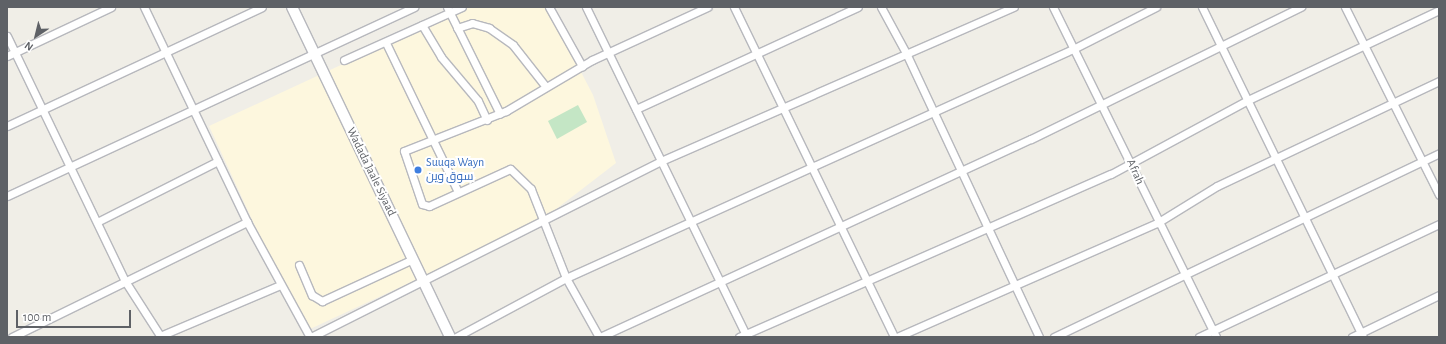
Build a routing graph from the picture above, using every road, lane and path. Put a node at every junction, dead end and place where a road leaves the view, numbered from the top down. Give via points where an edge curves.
1 (112, 7) edge
2 (144, 7) edge
3 (262, 7) edge
4 (292, 7) edge
5 (414, 7) edge
6 (462, 7) edge
7 (549, 7) edge
8 (586, 7) edge
9 (707, 7) edge
10 (734, 7) edge
11 (858, 7) edge
12 (881, 7) edge
13 (1014, 7) edge
14 (1053, 7) edge
15 (1156, 7) edge
16 (1202, 7) edge
17 (1300, 7) edge
18 (1345, 7) edge
19 (448, 10) edge
20 (1439, 10) edge
21 (422, 25) junction
22 (457, 28) junction
23 (7, 36) edge
24 (386, 43) junction
25 (1221, 44) junction
26 (1363, 46) junction
27 (1073, 49) junction
28 (166, 50) junction
29 (15, 52) junction
30 (906, 53) junction
31 (315, 54) junction
32 (609, 54) junction
33 (758, 54) junction
34 (7, 56) edge
35 (344, 60) dead end
36 (582, 66) junction
37 (1439, 81) edge
38 (546, 87) junction
39 (1248, 100) junction
40 (1393, 100) junction
41 (1099, 104) junction
42 (45, 108) junction
43 (636, 109) junction
44 (786, 109) junction
45 (194, 111) junction
46 (932, 113) junction
47 (500, 114) junction
48 (487, 120) junction
49 (7, 126) edge
50 (433, 141) junction
51 (1439, 153) edge
52 (1277, 160) junction
53 (1424, 160) junction
54 (218, 161) junction
55 (661, 161) junction
56 (1130, 161) junction
57 (72, 166) junction
58 (813, 166) junction
59 (958, 170) junction
60 (458, 192) junction
61 (1439, 195) edge
62 (7, 196) edge
63 (1305, 217) junction
64 (544, 219) junction
65 (690, 220) junction
66 (99, 222) junction
67 (248, 222) junction
68 (1157, 223) junction
69 (1439, 224) edge
70 (838, 225) junction
71 (986, 226) junction
72 (413, 259) junction
73 (299, 265) dead end
74 (1185, 272) junction
75 (1333, 276) junction
76 (566, 278) junction
77 (866, 280) junction
78 (125, 281) junction
79 (424, 281) junction
80 (720, 281) junction
81 (280, 285) junction
82 (1014, 286) junction
83 (1439, 295) edge
84 (1214, 334) edge
85 (1362, 335) edge
86 (744, 336) edge
87 (12, 337) edge
88 (160, 337) edge
89 (310, 337) edge
90 (450, 337) edge
91 (456, 337) edge
92 (600, 337) edge
93 (896, 337) edge
94 (1039, 337) edge
95 (1054, 337) edge
96 (1199, 337) edge
97 (1352, 337) edge

1 - 29 street
2 - 28 street
3 - 28 street
4 - 31 main road, Wadada Jaale Siyaad
5 - 31 street
6 - 19 street
7 - 36 street
8 - 32 street
9 - 32 street
10 - 33 street
11 - 33 street
12 - 30 street
13 - 30 street
14 - 27 street, Afrah
15 - 27 street
16 - 25 street
17 - 25 street
18 - 26 street
19 - 21 street
19 - 22 street
20 - 26 street
21 - 24 street
21 - 48 street via 441,57 478,101
22 - 38 street via 472,23 489,28 513,45
22 - 47 street
23 - 29 street
24 - 35 street
24 - 50 street
25 - 39 street
25 - 41 street
26 - 39 street
26 - 40 street
27 - 41 street, Afrah
27 - 46 street
28 - 42 street
28 - 45 street
29 - 34 street
29 - 42 street
30 - 44 street
30 - 46 street
31 - 45 street
31 - 72 main road, Wadada Jaale Siyaad
32 - 36 street
32 - 43 street
33 - 43 street
33 - 44 street
36 - 38 street
37 - 40 street
38 - 47 street
39 - 52 street
39 - 56 street
40 - 52 street
40 - 53 street
41 - 56 street, Afrah
41 - 59 street
42 - 49 street
42 - 57 street
43 - 55 street
44 - 55 street
44 - 58 street
45 - 54 street
45 - 57 street
46 - 58 street
46 - 59 street
47 - 48 street
48 - 50 street
50 - 60 street
50 - 60 street via 404,151 422,204 429,206
51 - 53 street
52 - 63 street
52 - 68 street via 1217,186
53 - 61 street
53 - 63 street
54 - 66 street
54 - 67 street
55 - 64 street
55 - 65 street
56 - 68 street, Afrah
56 - 71 street via 1111,174
57 - 62 street
57 - 66 street
58 - 65 street
58 - 70 street
59 - 70 street
59 - 71 street
60 - 64 street via 510,169 531,188
63 - 74 street
63 - 75 street
64 - 76 street
64 - 79 street
65 - 76 street
65 - 80 street
66 - 78 street
67 - 78 street
67 - 81 street
68 - 74 street, Afrah
68 - 82 street
69 - 75 street
70 - 77 street
70 - 80 street
71 - 77 street
71 - 82 street
72 - 73 street via 322,301 312,295
72 - 79 main road, Wadada Jaale Siyaad
74 - 84 street, Afrah
74 - 95 street
75 - 84 street
75 - 85 street
76 - 91 street
76 - 92 street
77 - 86 street
77 - 93 street
78 - 87 street
78 - 88 street
79 - 89 street
79 - 90 main road, Wadada Jaale Siyaad
80 - 86 street
80 - 92 street
81 - 88 street
81 - 89 street
82 - 93 street
82 - 94 street
83 - 85 street
84 - 96 street
85 - 97 street

